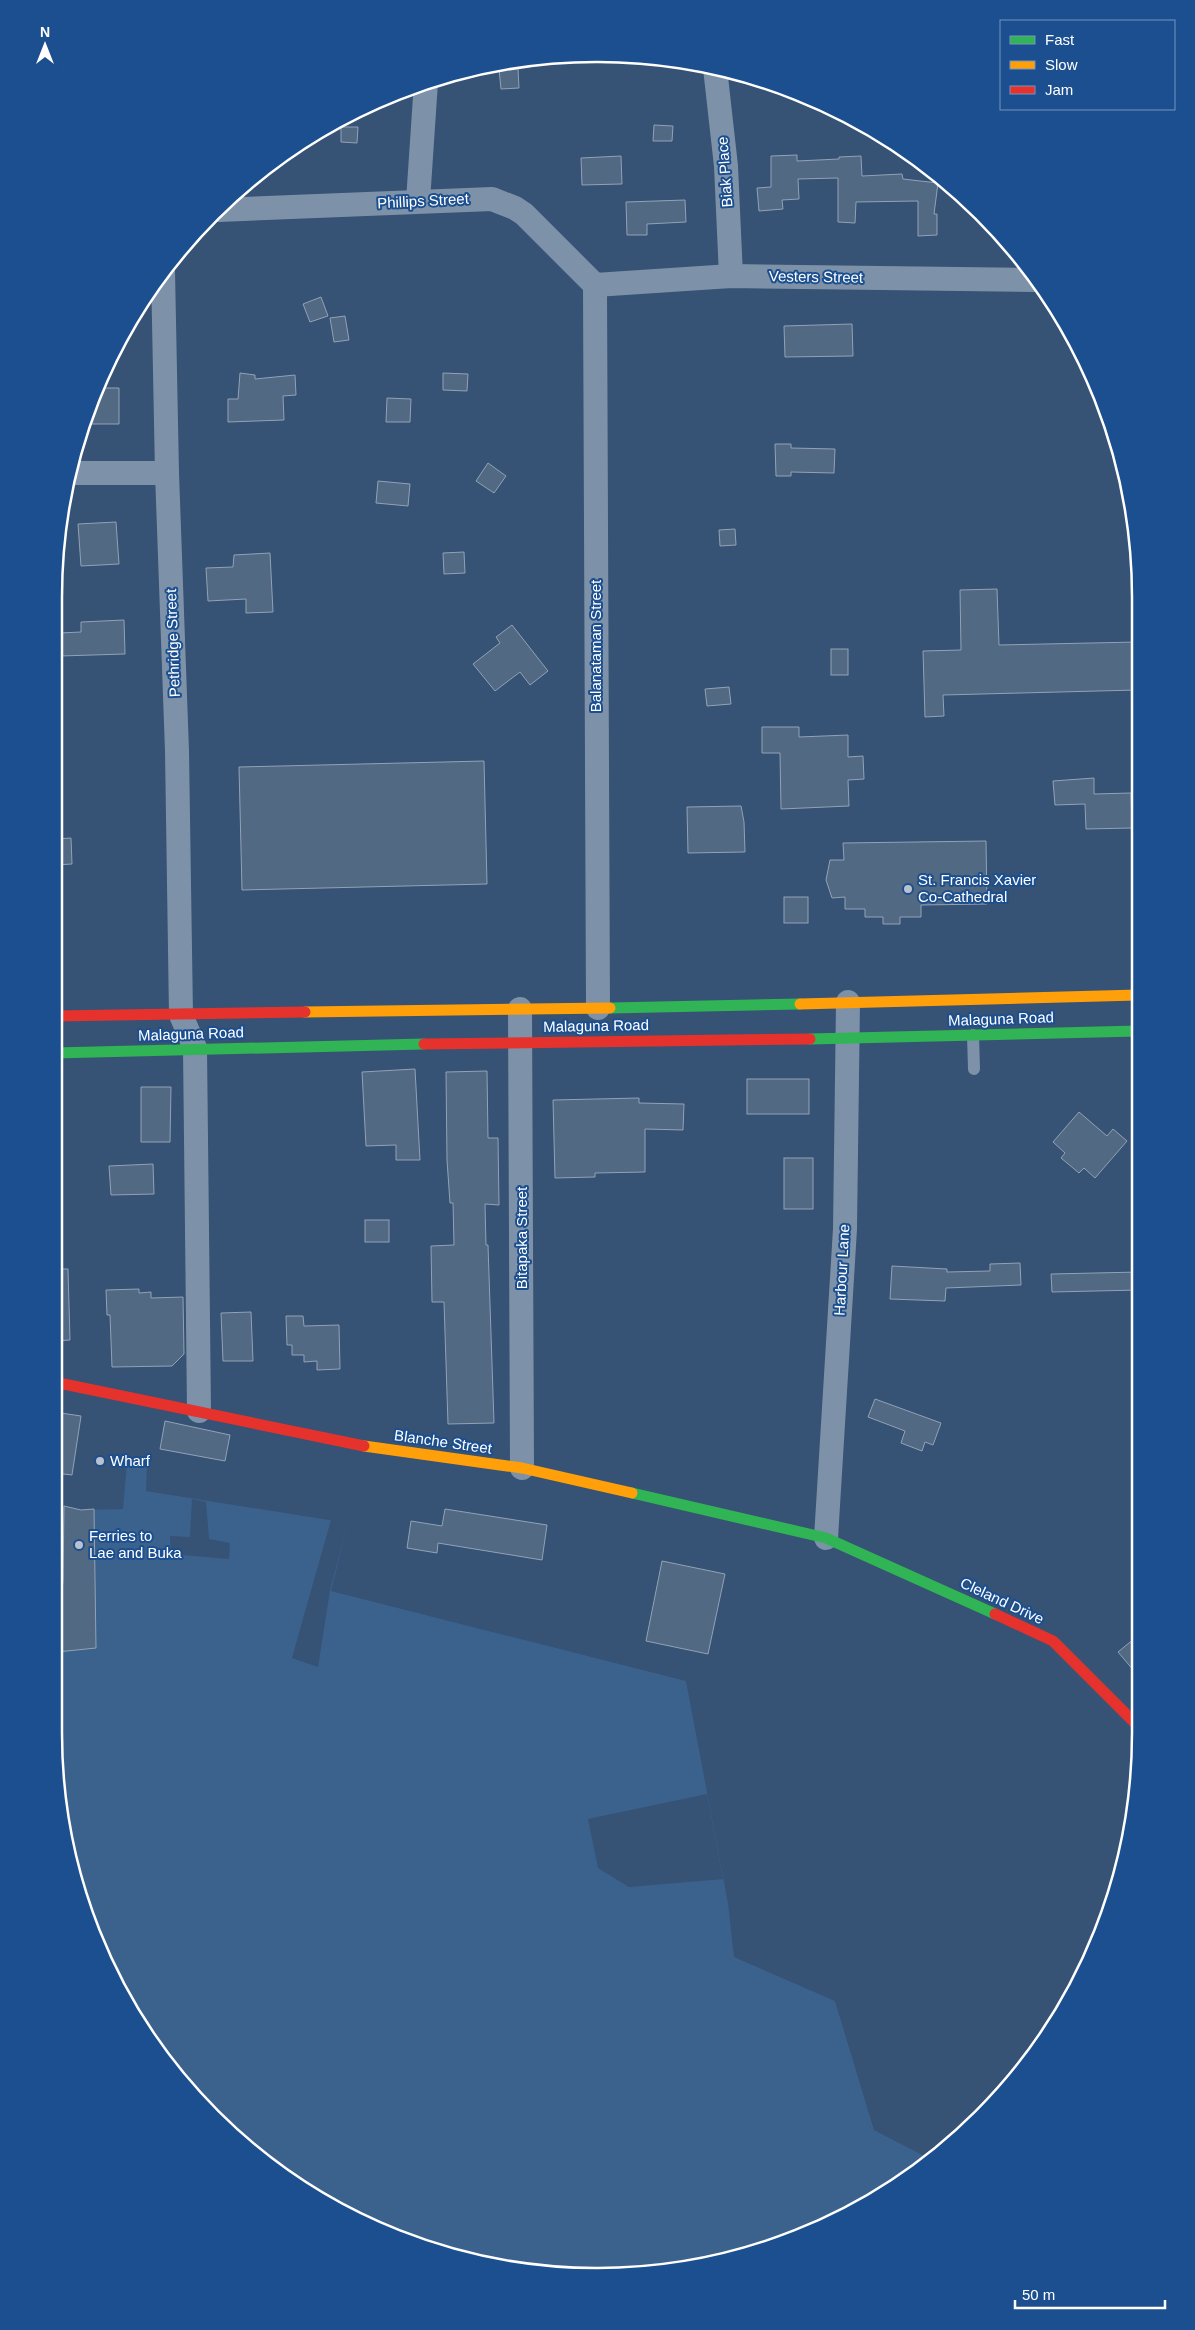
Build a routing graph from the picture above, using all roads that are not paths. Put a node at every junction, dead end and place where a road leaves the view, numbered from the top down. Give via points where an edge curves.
1 (716, 76) edge
2 (425, 91) edge
3 (418, 201) junction
4 (229, 210) edge
5 (731, 276) junction
6 (1028, 280) edge
7 (595, 285) junction
8 (163, 286) edge
9 (78, 473) edge
10 (167, 473) junction
11 (1132, 995) edge
12 (848, 1002) junction
13 (598, 1008) junction
14 (520, 1009) junction
15 (181, 1015) junction
16 (62, 1016) edge
17 (1132, 1031) edge
18 (973, 1035) junction
19 (846, 1039) junction
20 (521, 1042) junction
21 (195, 1048) junction
22 (62, 1053) edge
23 (974, 1069) dead end
24 (62, 1384) edge
25 (199, 1411) junction
26 (522, 1468) junction
27 (826, 1538) junction
28 (1132, 1720) edge

1 - 5 street, Biak Place via 726,166
2 - 3 street
3 - 4 street, Phillips Street
3 - 7 street, Phillips Street via 480,198 515,208
5 - 6 street, Vesters Street
5 - 7 street, Vesters Street
7 - 13 street, Balanataman Street
8 - 10 street, Pethridge Street
9 - 10 street
10 - 15 street, Pethridge Street via 177,751
11 - 12 street, Malaguna Road
12 - 13 street, Malaguna Road
12 - 19 street, Harbour Lane
13 - 14 street, Malaguna Road
14 - 15 street, Malaguna Road
14 - 20 street, Bitapaka Street
15 - 16 street, Malaguna Road
15 - 21 street
17 - 18 street, Malaguna Road
18 - 19 street, Malaguna Road
18 - 23 lane
19 - 20 street, Malaguna Road
19 - 27 street, Harbour Lane via 844,1230
20 - 21 street, Malaguna Road
20 - 26 street, Bitapaka Street
21 - 22 street, Malaguna Road
21 - 25 street
24 - 25 street, Blanche Street
25 - 26 street, Blanche Street via 361,1446
26 - 27 street, Blanche Street
27 - 28 street, Cleland Drive via 1052,1641

